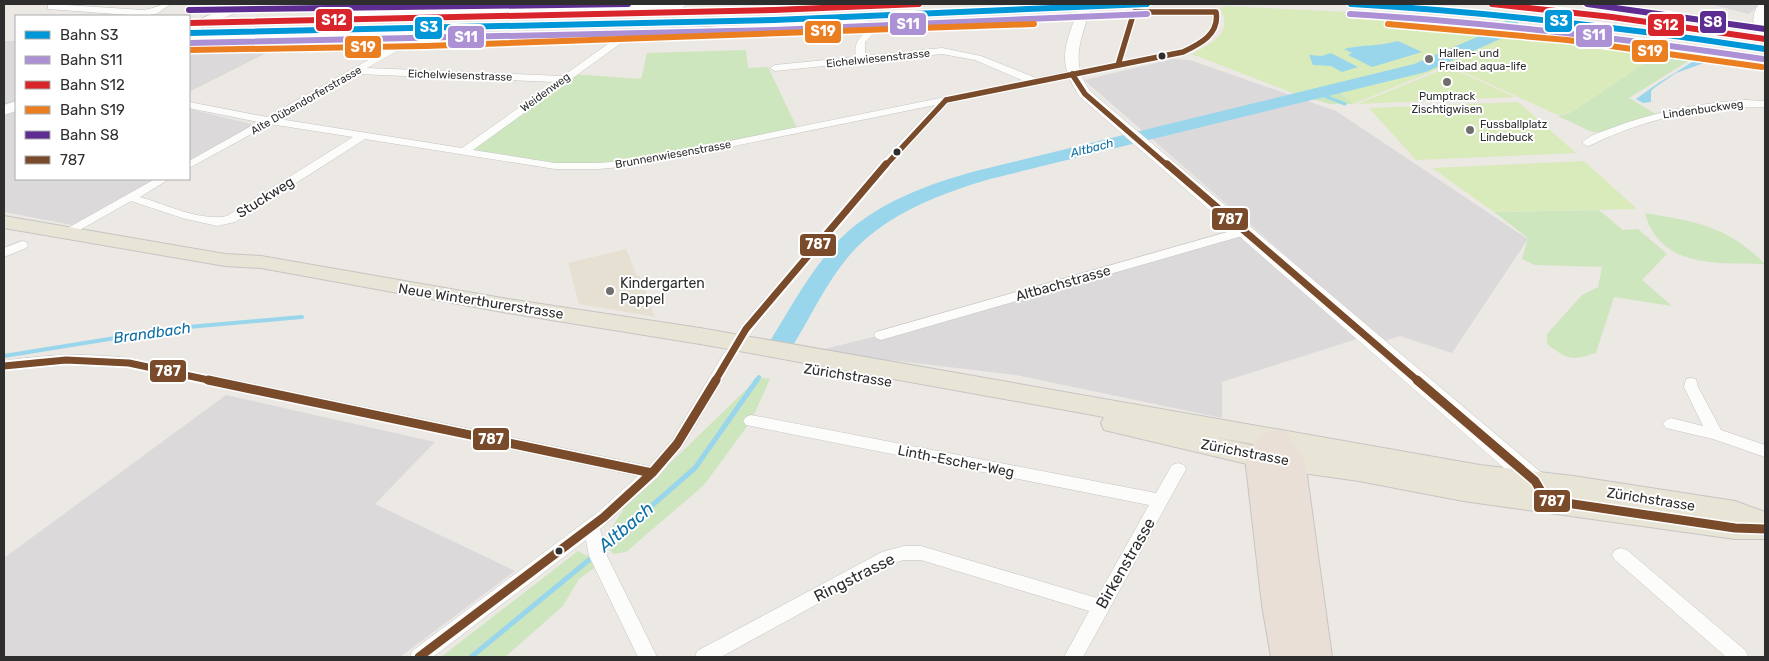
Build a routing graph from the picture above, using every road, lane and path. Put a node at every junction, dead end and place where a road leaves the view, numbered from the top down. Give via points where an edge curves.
1 (167, 4) edge
2 (244, 4) edge
3 (266, 4) edge
4 (482, 4) edge
5 (682, 4) edge
6 (1086, 4) edge
7 (1765, 4) edge
8 (50, 7) dead end
9 (468, 14) junction
10 (190, 29) edge
11 (422, 34) junction
12 (628, 34) junction
13 (190, 38) edge
14 (1765, 39) edge
15 (861, 59) junction
16 (775, 68) dead end
17 (356, 71) junction
18 (1072, 74) junction
19 (565, 79) junction
20 (1036, 82) junction
21 (946, 100) junction
22 (1765, 104) edge
23 (190, 105) edge
24 (899, 110) junction
25 (270, 120) junction
26 (924, 121) junction
27 (364, 135) junction
28 (1587, 143) dead end
29 (463, 152) junction
30 (190, 164) edge
31 (161, 180) edge
32 (129, 198) junction
33 (4, 222) edge
34 (1244, 231) junction
35 (65, 233) junction
36 (22, 245) dead end
37 (4, 253) edge
38 (881, 335) dead end
39 (732, 350) junction
40 (4, 366) edge
41 (1691, 383) dead end
42 (751, 421) dead end
43 (1671, 424) dead end
44 (1715, 434) junction
45 (1488, 442) junction
46 (1765, 451) edge
47 (1275, 453) junction
48 (1178, 470) dead end
49 (652, 473) junction
50 (1480, 475) junction
51 (1540, 491) junction
52 (1161, 500) junction
53 (1765, 523) edge
54 (1765, 529) edge
55 (593, 534) junction
56 (1621, 554) dead end
57 (1279, 605) junction
58 (1101, 607) junction
59 (419, 657) edge
60 (648, 657) edge
61 (704, 657) edge
62 (1073, 657) edge
63 (1275, 657) edge
64 (1289, 657) edge
65 (1314, 657) edge
66 (1739, 657) edge

1 - 8 street via 153,12 143,13
2 - 10 street
3 - 9 street via 371,14
4 - 9 street
5 - 9 street
6 - 18 street via 1070,62
7 - 14 street via 1758,21
11 - 12 street
11 - 13 street
11 - 17 street, Alte Dübendorferstrasse
12 - 15 street via 866,22 874,29 861,40 858,47
12 - 19 street, Weidenweg
15 - 16 street, Eichelwiesenstrasse
15 - 20 street, Eichelwiesenstrasse via 924,52 960,53
17 - 19 street, Eichelwiesenstrasse
17 - 25 street, Alte Dübendorferstrasse
18 - 20 street, Brunnenwiesenstrasse
18 - 34 street via 1085,94
19 - 29 street, Weidenweg
20 - 21 street, Brunnenwiesenstrasse
21 - 24 street, Brunnenwiesenstrasse
21 - 26 street
22 - 28 street, Lindenbuckweg via 1738,103 1664,114
23 - 25 street, Brunnenwiesenstrasse
24 - 26 street
24 - 29 street, Brunnenwiesenstrasse via 621,165 555,166
25 - 27 street, Brunnenwiesenstrasse
25 - 30 street, Alte Dübendorferstrasse
26 - 39 street via 775,294
27 - 29 street, Brunnenwiesenstrasse
27 - 32 street, Stuckweg via 231,218 217,222
31 - 32 street
32 - 35 street
33 - 35 main road, Neue Winterthurerstrasse
34 - 38 street, Altbachstrasse
34 - 45 street
35 - 39 main road, Neue Winterthurerstrasse via 225,260 261,274 345,292 412,298
36 - 37 street
39 - 47 main road, Zürichstrasse
39 - 49 street via 677,444
40 - 49 street via 70,358 129,363
41 - 44 street
42 - 52 street, Linth-Escher-Weg
43 - 44 street
44 - 46 street
45 - 50 street via 1493,457
45 - 51 street
47 - 50 main road, Zürichstrasse
47 - 51 main road, Zürichstrasse via 1463,490
47 - 57 highway
47 - 65 highway
48 - 52 street, Birkenstrasse
49 - 55 street
50 - 51 main road, Zürichstrasse
51 - 53 main road, Zürichstrasse via 1735,512
51 - 54 main road, Zürichstrasse via 1736,528
52 - 58 street, Birkenstrasse
55 - 59 street
55 - 60 street via 598,556
56 - 66 street
57 - 63 highway
57 - 64 highway
58 - 61 street, Ringstrasse via 922,553 904,553 888,557
58 - 62 street, Birkenstrasse

